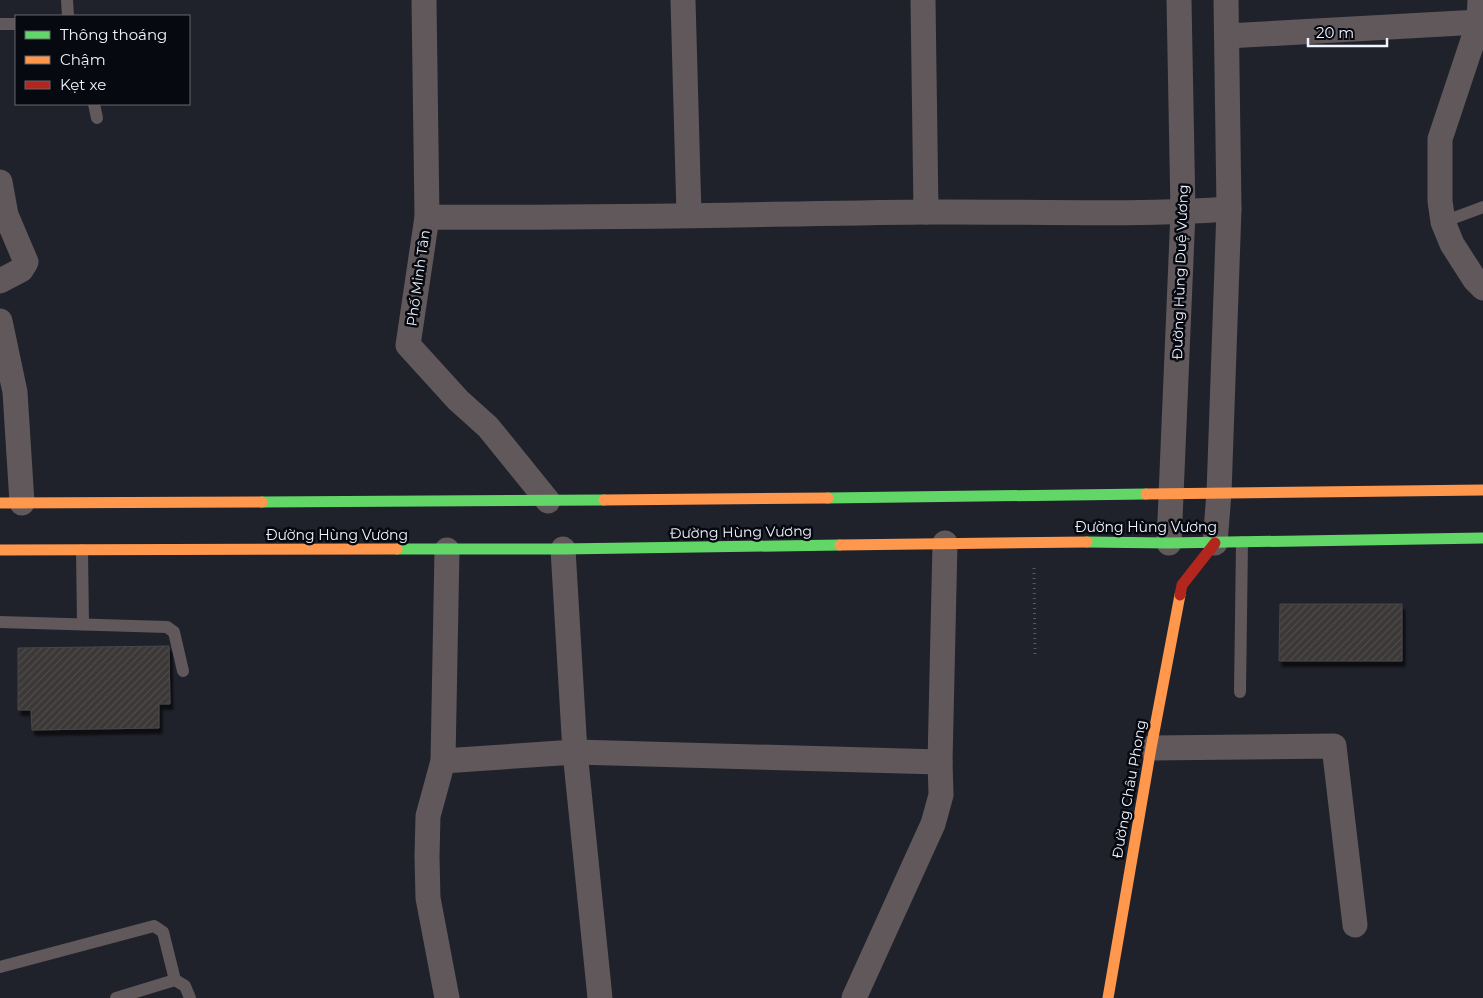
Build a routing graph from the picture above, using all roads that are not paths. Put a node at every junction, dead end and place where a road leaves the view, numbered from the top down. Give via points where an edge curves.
1 (67, 0) edge
2 (424, 0) edge
3 (683, 0) edge
4 (923, 0) edge
5 (1179, 0) edge
6 (1226, 0) edge
7 (68, 15) edge
8 (1481, 15) edge
9 (0, 24) edge
10 (15, 24) edge
11 (1226, 36) junction
12 (94, 105) edge
13 (97, 118) dead end
14 (0, 182) edge
15 (1483, 207) edge
16 (1229, 209) junction
17 (926, 212) junction
18 (1183, 212) junction
19 (689, 215) junction
20 (427, 217) junction
21 (1444, 222) junction
22 (0, 281) edge
23 (1483, 288) edge
24 (0, 321) edge
25 (1483, 490) edge
26 (1219, 492) junction
27 (1172, 494) junction
28 (548, 502) junction
29 (11, 503) edge
30 (1483, 538) edge
31 (1215, 542) junction
32 (1242, 542) junction
33 (945, 543) junction
34 (1170, 548) junction
35 (563, 549) junction
36 (0, 550) edge
37 (82, 550) junction
38 (447, 550) junction
39 (1177, 568) dead end
40 (1182, 585) junction
41 (0, 622) edge
42 (83, 624) junction
43 (182, 670) dead end
44 (1240, 692) dead end
45 (1151, 748) junction
46 (574, 752) junction
47 (444, 761) junction
48 (940, 762) junction
49 (1356, 925) dead end
50 (0, 967) edge
51 (175, 980) junction
52 (116, 998) edge
53 (190, 998) edge
54 (447, 998) edge
55 (600, 998) edge
56 (854, 998) edge
57 (1108, 998) edge

1 - 7 lane
2 - 20 street, Phố Minh Tân
3 - 19 street
4 - 17 street
5 - 18 street, Đường Hùng Duệ Vương
6 - 11 street
8 - 11 street
8 - 21 street via 1440,138 1440,201
9 - 10 lane
11 - 16 street
12 - 13 lane
14 - 22 street via 6,215 26,262 21,270
15 - 21 lane
16 - 18 street
16 - 26 street
17 - 18 street
17 - 19 street
18 - 27 street, Đường Hùng Duệ Vương
19 - 20 street
20 - 28 street, Phố Minh Tân via 408,345 488,428
21 - 23 street via 1452,244
24 - 29 street via 14,392
25 - 26 main road
26 - 27 main road
26 - 31 street
27 - 28 main road
27 - 34 street, Đường Hùng Duệ Vương
28 - 29 main road
30 - 32 main road, Đường Hùng Vương
31 - 32 main road, Đường Hùng Vương
31 - 34 main road, Đường Hùng Vương
31 - 40 main road, Đường Châu Phong
32 - 44 lane
33 - 34 main road, Đường Hùng Vương via 1100,542
33 - 35 main road, Đường Hùng Vương
33 - 48 street
35 - 38 main road, Đường Hùng Vương
35 - 46 street
36 - 37 main road, Đường Hùng Vương
37 - 38 main road, Đường Hùng Vương
37 - 42 lane
38 - 47 street
39 - 40 main road, Đường Châu Phong
40 - 45 main road, Đường Châu Phong
41 - 42 lane
42 - 43 lane via 167,627 174,632
45 - 49 street via 1334,746
45 - 57 main road, Đường Châu Phong
46 - 47 street
46 - 48 street
46 - 55 street
47 - 54 street via 428,816 427,857 428,898
48 - 56 street via 941,795 933,824
50 - 51 lane via 154,926 163,932
51 - 52 lane
51 - 53 lane via 185,986

